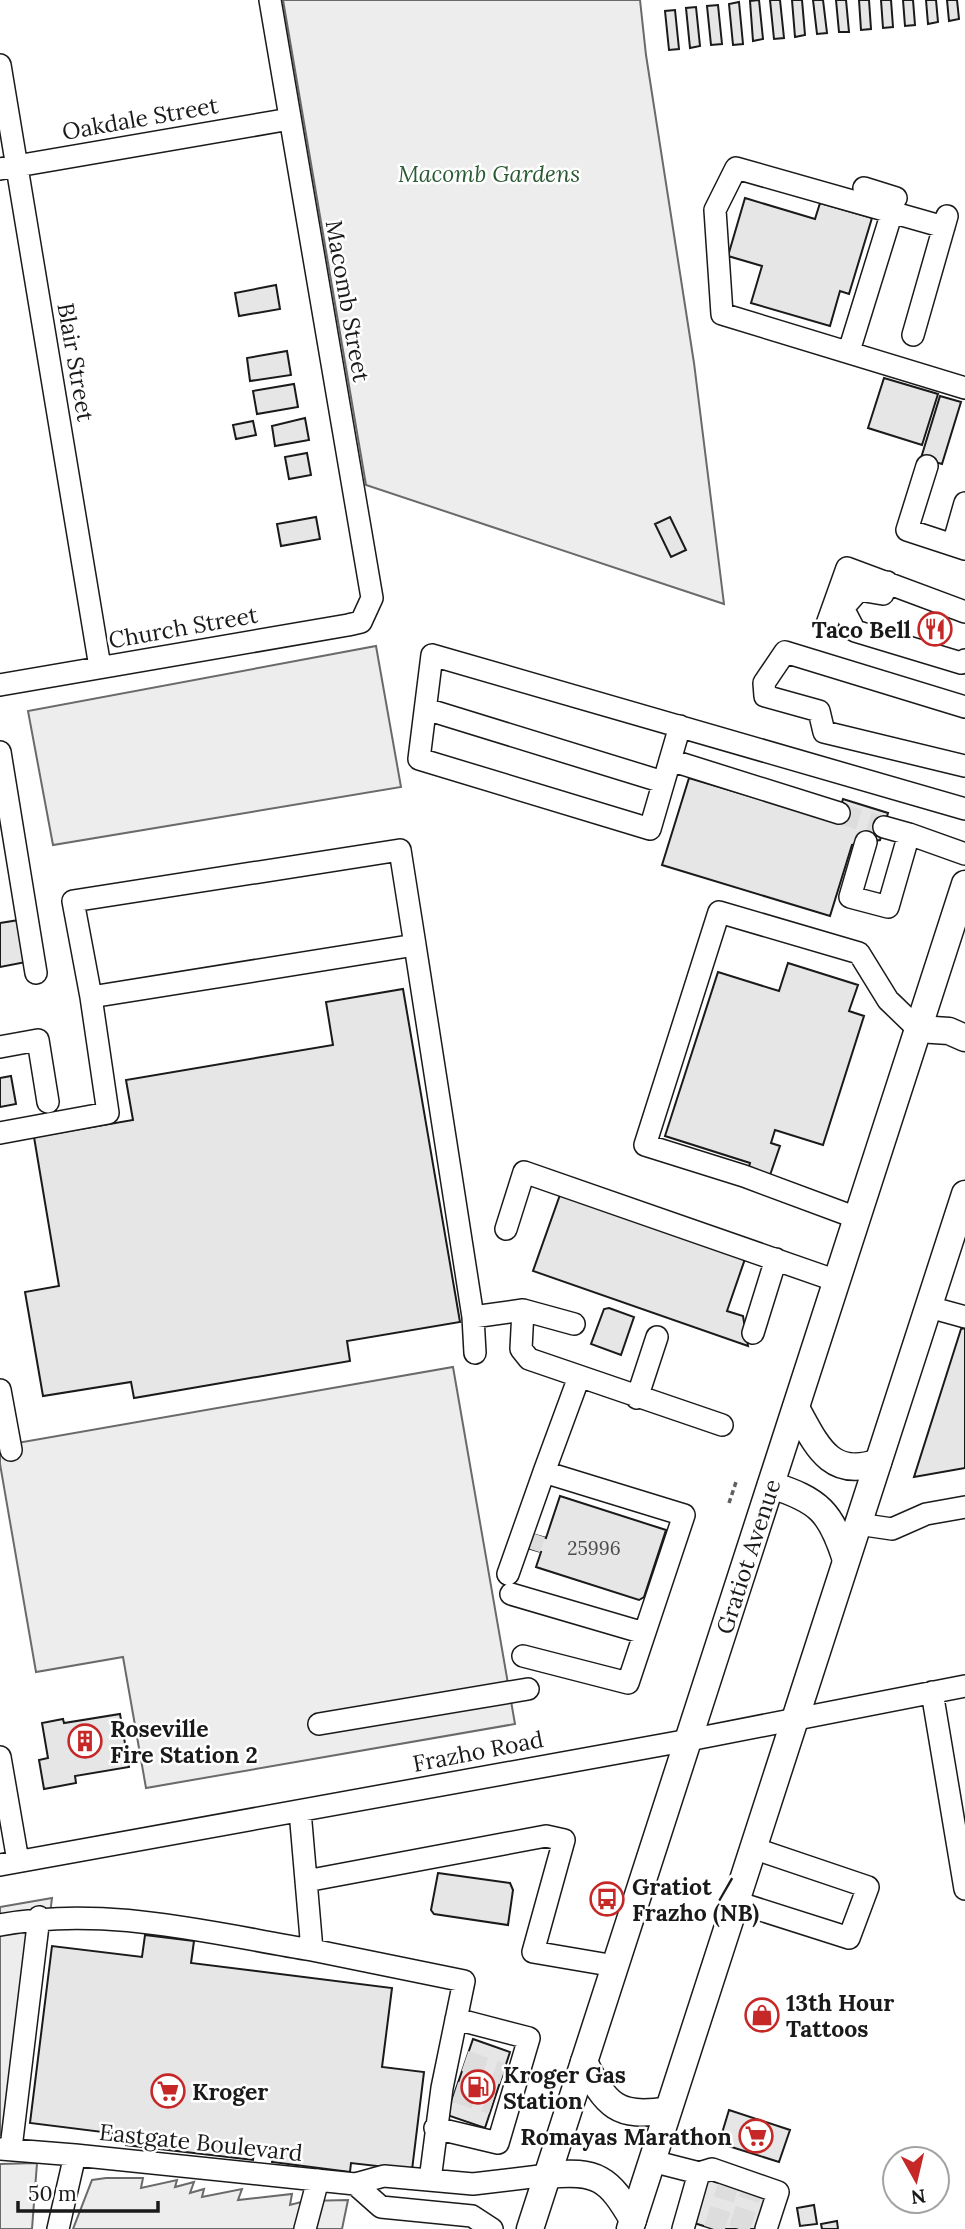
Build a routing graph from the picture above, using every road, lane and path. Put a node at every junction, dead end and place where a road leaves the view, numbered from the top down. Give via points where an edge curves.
1 (270, 0) edge
2 (0, 65) edge
3 (289, 119) junction
4 (8, 167) edge
5 (864, 188) dead end
6 (892, 212) junction
7 (952, 220) edge
8 (914, 335) dead end
9 (849, 351) junction
10 (965, 388) edge
11 (927, 466) dead end
12 (965, 503) edge
13 (959, 547) edge
14 (885, 588) junction
15 (369, 610) joint
16 (965, 612) edge
17 (827, 624) dead end
18 (965, 660) edge
19 (100, 667) junction
20 (0, 685) edge
21 (965, 707) edge
22 (426, 709) junction
23 (680, 726) junction
24 (0, 752) edge
25 (670, 760) junction
26 (965, 766) edge
27 (663, 782) junction
28 (965, 809) edge
29 (839, 813) tunnel mouth
30 (884, 827) tunnel mouth
31 (909, 834) junction
32 (866, 842) dead end
33 (965, 854) edge
34 (965, 884) edge
35 (415, 945) junction
36 (36, 973) dead end
37 (91, 997) junction
38 (918, 1030) junction
39 (965, 1038) edge
40 (0, 1047) edge
41 (48, 1102) dead end
42 (0, 1133) edge
43 (963, 1204) edge
44 (857, 1218) junction
45 (506, 1230) dead end
46 (776, 1259) junction
47 (836, 1281) junction
48 (929, 1307) junction
49 (523, 1310) junction
50 (473, 1317) junction
51 (965, 1317) edge
52 (574, 1324) dead end
53 (753, 1333) dead end
54 (657, 1337) dead end
55 (475, 1353) dead end
56 (579, 1377) junction
57 (0, 1390) edge
58 (637, 1398) junction
59 (796, 1408) junction
60 (722, 1425) dead end
61 (11, 1450) dead end
62 (878, 1462) junction
63 (544, 1472) junction
64 (736, 1482) dead end
65 (771, 1485) junction
66 (729, 1503) dead end
67 (965, 1507) edge
68 (858, 1524) junction
69 (846, 1560) junction
70 (509, 1584) junction
71 (644, 1633) junction
72 (523, 1656) dead end
73 (965, 1686) edge
74 (528, 1689) dead end
75 (932, 1692) junction
76 (794, 1719) junction
77 (319, 1724) dead end
78 (689, 1740) junction
79 (0, 1757) edge
80 (300, 1811) junction
81 (753, 1848) junction
82 (9, 1863) edge
83 (306, 1881) junction
84 (965, 1889) edge
85 (736, 1902) junction
86 (39, 1917) junction
87 (0, 1925) edge
88 (312, 1950) junction
89 (615, 1966) junction
90 (456, 2019) junction
91 (584, 2062) junction
92 (668, 2110) junction
93 (435, 2128) junction
94 (6, 2148) edge
95 (75, 2155) junction
96 (652, 2161) junction
97 (699, 2173) junction
98 (548, 2175) junction
99 (318, 2180) junction
100 (430, 2180) junction
101 (355, 2184) junction
102 (631, 2225) edge
103 (58, 2229) edge
104 (305, 2229) edge
105 (492, 2229) edge
106 (530, 2229) edge
107 (683, 2229) edge
108 (766, 2229) edge

1 - 3 street, Macomb Street
2 - 4 street, Blair Street
3 - 4 street, Oakdale Street
3 - 15 street, Macomb Street via 372,597
4 - 19 street, Blair Street
5 - 7 street
6 - 7 street
6 - 9 street
6 - 9 street via 736,168 715,210 722,314
7 - 8 street
9 - 10 street
11 - 13 street via 907,530
12 - 13 street
14 - 16 street
14 - 17 street via 847,568
14 - 18 street via 859,590 843,608 855,631 961,663
15 - 19 street, Church Street via 361,622 348,625
19 - 20 street, Church Street
21 - 26 street via 785,652 764,683 765,696 819,711 824,732
22 - 23 street via 432,655
22 - 27 street
22 - 27 street via 419,759 650,828
23 - 25 street
23 - 28 street
24 - 36 street
25 - 27 street
25 - 29 street
30 - 31 street
31 - 32 street via 888,907 850,897
31 - 33 street
34 - 38 main road, Gratiot Avenue
35 - 37 street
35 - 37 street via 400,850 73,901
35 - 50 street
37 - 42 street via 108,1113
38 - 39 main road via 949,1031
38 - 44 main road, Gratiot Avenue
38 - 44 street via 888,1000 859,953 719,912 645,1145
40 - 41 street via 38,1040
43 - 48 main road
44 - 47 main road, Gratiot Avenue
45 - 46 street via 524,1172
46 - 47 street
46 - 53 street
47 - 59 main road, Gratiot Avenue
48 - 51 street
48 - 62 main road
49 - 50 street
49 - 52 street
49 - 56 street via 521,1349 529,1360
50 - 55 street
54 - 58 street
56 - 58 street
56 - 63 street
57 - 61 street
58 - 60 street
59 - 62 main road via 834,1462 854,1468
59 - 65 main road, Gratiot Avenue
62 - 68 main road
63 - 70 street
63 - 70 street via 547,1496 533,1542 524,1565
63 - 71 street via 684,1515
64 - 66 path
65 - 69 main road via 800,1494 821,1508 839,1536
65 - 78 main road, Gratiot Avenue
67 - 68 street via 926,1514 892,1529
68 - 69 main road
69 - 76 main road
70 - 71 street
71 - 72 street via 628,1684
73 - 75 street, Frazho Road
74 - 77 street
75 - 76 street, Frazho Road
75 - 84 street
76 - 78 street, Frazho Road
76 - 81 main road
78 - 80 street, Frazho Road
78 - 89 main road, Gratiot Avenue
79 - 82 street
80 - 82 street, Frazho Road
80 - 83 street
81 - 85 main road
81 - 85 street via 868,1887 849,1938
83 - 88 street
83 - 89 street via 546,1836 564,1840 533,1952
85 - 92 main road
86 - 87 street
86 - 88 street via 114,1917
86 - 94 street
88 - 90 street via 464,1982
89 - 91 main road, Gratiot Avenue
90 - 93 street via 457,2059
90 - 93 street via 529,2038 500,2107 498,2143
91 - 92 main road via 605,2099 615,2107 639,2114
91 - 98 main road, Gratiot Avenue
92 - 96 main road
93 - 100 street
94 - 95 street
95 - 99 street, Eastgate Boulevard
95 - 103 street, Eastgate Boulevard
96 - 97 street
96 - 102 main road
97 - 107 street
97 - 108 street via 712,2169 752,2189 778,2192
98 - 100 street, Eastgate Boulevard via 473,2185
98 - 102 main road via 596,2177 617,2193
98 - 106 main road, Gratiot Avenue
99 - 101 street, Eastgate Boulevard
99 - 104 street
100 - 101 street, Eastgate Boulevard via 384,2176
101 - 105 street via 381,2207 472,2216

